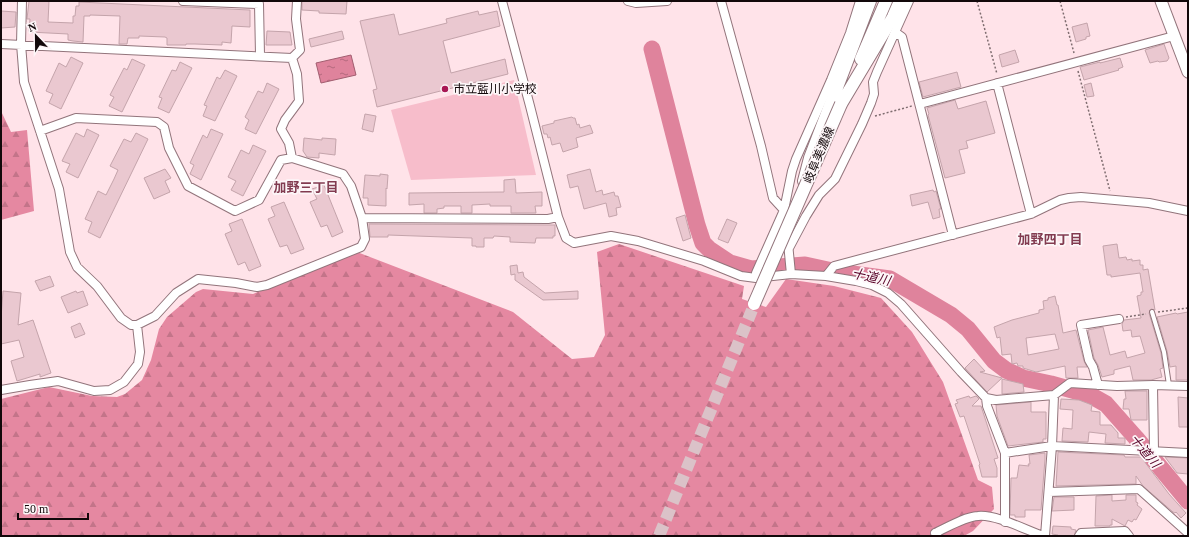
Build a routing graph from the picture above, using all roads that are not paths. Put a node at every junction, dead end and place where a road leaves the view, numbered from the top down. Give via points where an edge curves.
1 (22, 1) edge
2 (183, 1) edge
3 (297, 1) edge
4 (502, 1) edge
5 (667, 1) edge
6 (722, 1) edge
7 (860, 1) edge
8 (870, 1) edge
9 (886, 1) edge
10 (900, 1) edge
11 (909, 1) edge
12 (1161, 1) edge
13 (633, 2) edge
14 (896, 32) junction
15 (1174, 36) junction
16 (1, 44) edge
17 (21, 44) junction
18 (260, 55) junction
19 (292, 58) junction
20 (1188, 72) edge
21 (998, 83) junction
22 (841, 104) junction
23 (920, 104) junction
24 (40, 131) junction
25 (292, 158) junction
26 (797, 205) junction
27 (1188, 211) edge
28 (782, 213) junction
29 (1031, 214) junction
30 (558, 217) junction
31 (362, 218) junction
32 (953, 235) junction
33 (789, 248) junction
34 (791, 269) junction
35 (828, 273) junction
36 (756, 278) junction
37 (753, 307) tunnel mouth
38 (1152, 312) dead end
39 (1119, 319) dead end
40 (137, 326) junction
41 (1098, 385) junction
42 (1153, 385) junction
43 (1170, 385) junction
44 (1188, 386) edge
45 (1, 390) edge
46 (1056, 392) junction
47 (986, 398) junction
48 (1052, 446) junction
49 (1154, 451) junction
50 (1005, 452) junction
51 (1188, 453) edge
52 (1048, 492) junction
53 (1005, 522) junction
54 (1186, 534) edge
55 (937, 536) edge
56 (1044, 536) edge
57 (1079, 536) edge
58 (1129, 536) edge

1 - 17 street
2 - 18 street via 259,4
3 - 19 street via 296,19 300,50
4 - 30 street
5 - 13 street
6 - 28 street via 773,198
7 - 28 street via 831,80 796,159
8 - 26 main road, bridge via 810,158
9 - 22 main road, 岐阜美濃線
10 - 22 main road via 893,18
11 - 14 street
12 - 15 street
14 - 23 street via 902,36
14 - 33 street via 873,82 874,94 865,118 835,178 819,196
15 - 20 street
15 - 21 street
16 - 17 street
17 - 18 street
17 - 24 street via 24,82
18 - 19 street
19 - 25 street via 297,74 299,100 282,129 289,143
21 - 23 street
21 - 29 street
22 - 26 main road, 岐阜美濃線, bridge
23 - 32 street
24 - 25 street via 76,118 157,122 164,127 169,148 188,186 235,210 259,200 281,160
24 - 40 street via 59,189 70,252 77,267 97,286 121,318 130,325
25 - 31 street via 343,174 351,186
26 - 37 main road, 岐阜美濃線, bridge
27 - 29 street via 1149,203 1069,198
28 - 33 street
28 - 36 street
29 - 32 street
30 - 31 street
30 - 36 street via 566,238 574,242 611,236 638,240 741,276
31 - 40 street via 365,238 361,247 257,287 198,279 176,292 155,316
32 - 35 street via 834,266
33 - 34 street
34 - 35 street
34 - 36 street
35 - 47 street via 888,293
38 - 43 lane via 1164,352
39 - 41 street via 1081,325
40 - 45 street via 140,352 138,364 124,382 110,390 94,391 58,382
41 - 42 street
41 - 46 street via 1070,383
42 - 43 street
42 - 49 street
43 - 44 street
46 - 47 street via 996,400
46 - 48 street
47 - 50 street
48 - 49 street
48 - 50 street
48 - 52 street
49 - 51 street
50 - 53 street
52 - 54 street via 1139,489
52 - 56 street
53 - 55 street via 987,516 977,516 935,533
53 - 56 street
57 - 58 street via 1081,533 1125,531

